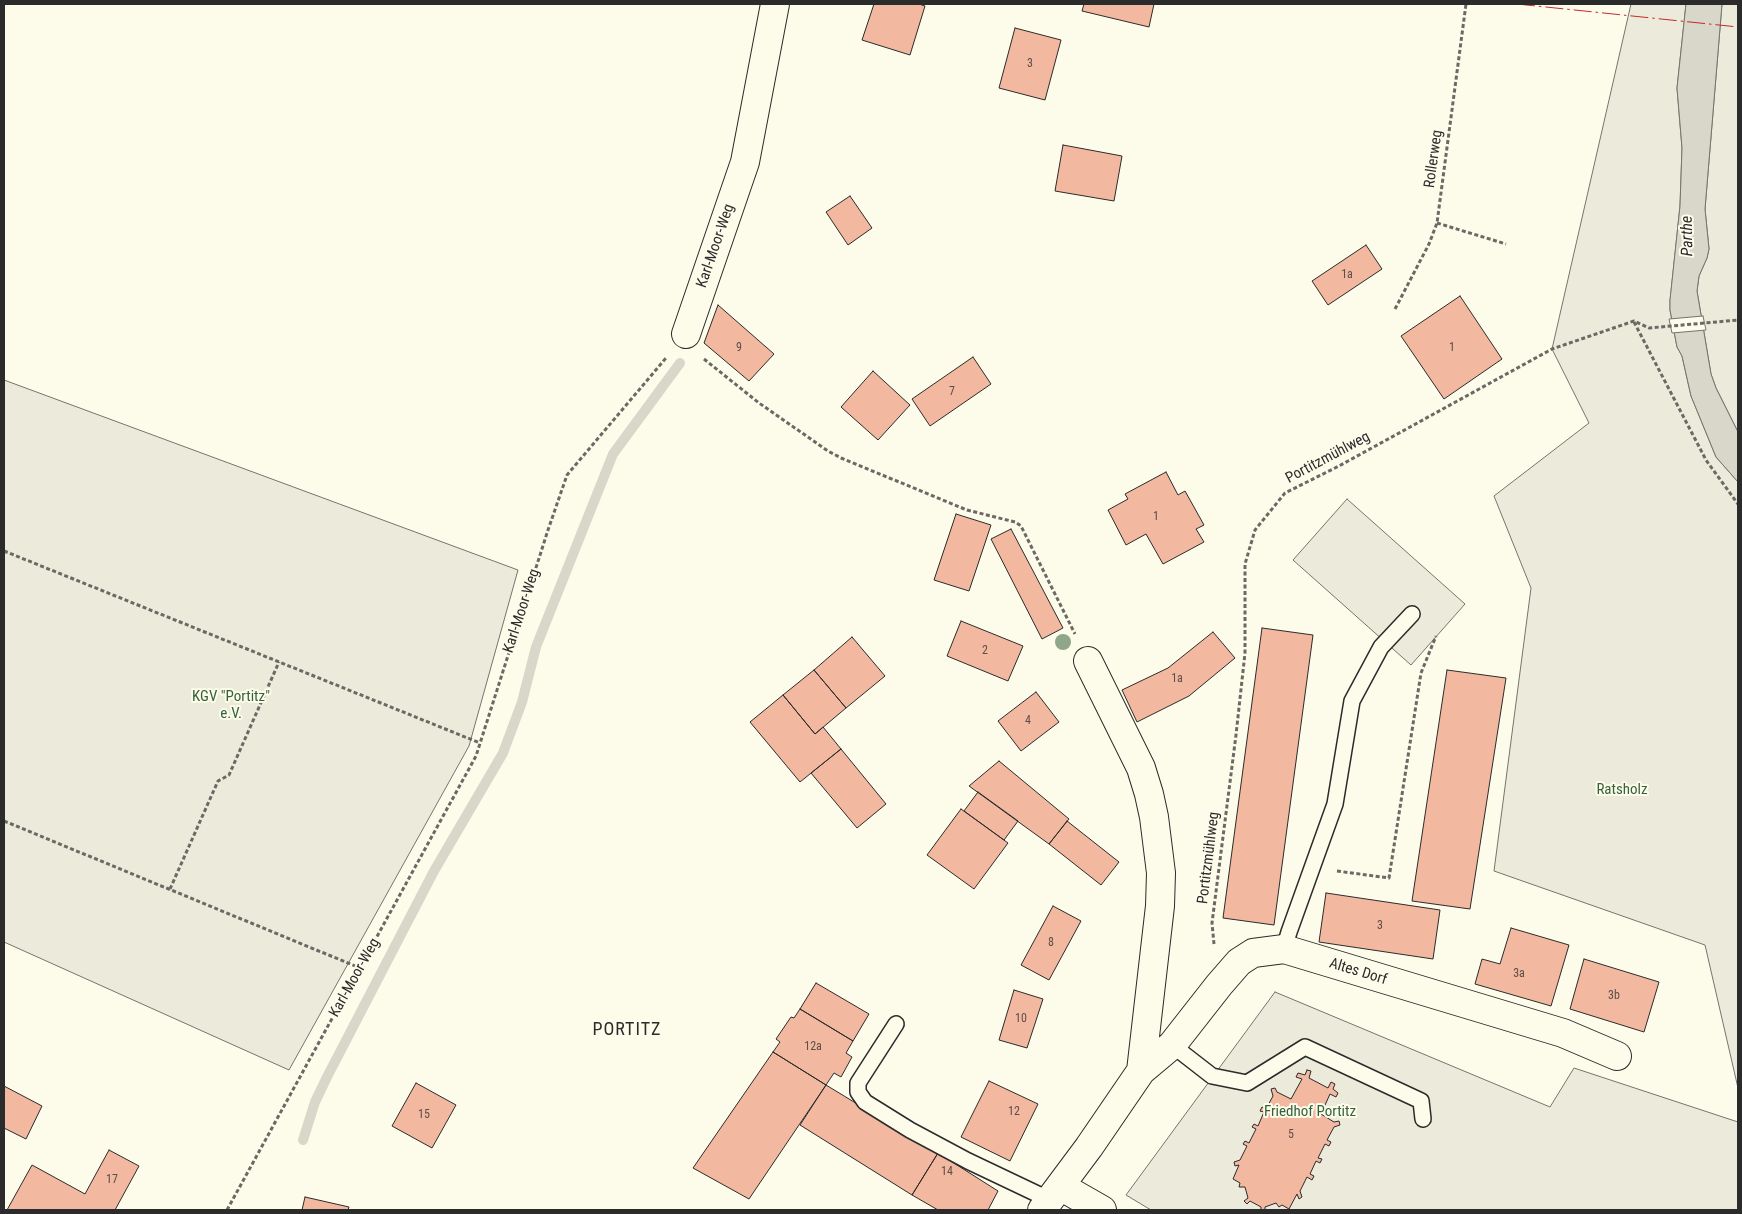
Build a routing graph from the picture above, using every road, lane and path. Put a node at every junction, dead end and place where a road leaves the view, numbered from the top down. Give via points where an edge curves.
1 (775, 4) edge
2 (1466, 4) edge
3 (1437, 223) junction
4 (1506, 244) dead end
5 (1395, 309) dead end
6 (1738, 320) edge
7 (1634, 321) junction
8 (686, 334) junction
9 (1738, 504) edge
10 (4, 551) edge
11 (1412, 614) dead end
12 (1436, 636) dead end
13 (1088, 661) joint
14 (279, 662) junction
15 (480, 743) junction
16 (4, 821) edge
17 (1312, 868) junction
18 (170, 889) junction
19 (1284, 949) junction
20 (360, 968) junction
21 (1219, 986) junction
22 (896, 1024) dead end
23 (1172, 1045) junction
24 (1617, 1056) dead end
25 (1141, 1071) junction
26 (1423, 1119) dead end
27 (1051, 1199) edge
28 (227, 1210) edge
29 (1102, 1210) edge

1 - 8 street, Karl-Moor-Weg via 745,162
2 - 3 path, Rollerweg
3 - 4 path
3 - 5 path, Rollerweg
6 - 7 path via 1649,328
7 - 9 path via 1706,460
7 - 21 path, Portitzmühlweg via 1552,349 1285,493 1255,530 1245,564 1245,653 1212,923
8 - 13 path via 705,360 828,451 967,510 1021,526
8 - 15 path, Karl-Moor-Weg via 567,475
10 - 14 path
11 - 17 lane via 1381,647 1352,701 1336,804
12 - 17 path via 1421,673 1388,878
13 - 25 street, Altes Dorf via 1140,768 1154,817 1161,873 1160,906
14 - 15 path
14 - 18 path via 229,775 218,781
15 - 20 path, Karl-Moor-Weg via 476,756
16 - 18 path
17 - 19 lane
18 - 20 path
19 - 21 street, Altes Dorf via 1254,953 1240,962
19 - 24 street, Altes Dorf via 1562,1033
20 - 28 path, Karl-Moor-Weg
21 - 23 street, Altes Dorf
22 - 27 lane via 858,1083 858,1092 865,1102 968,1161
23 - 25 street, Altes Dorf
23 - 26 lane via 1212,1076 1247,1083 1305,1047 1421,1101
25 - 27 street, Altes Dorf
27 - 29 street

